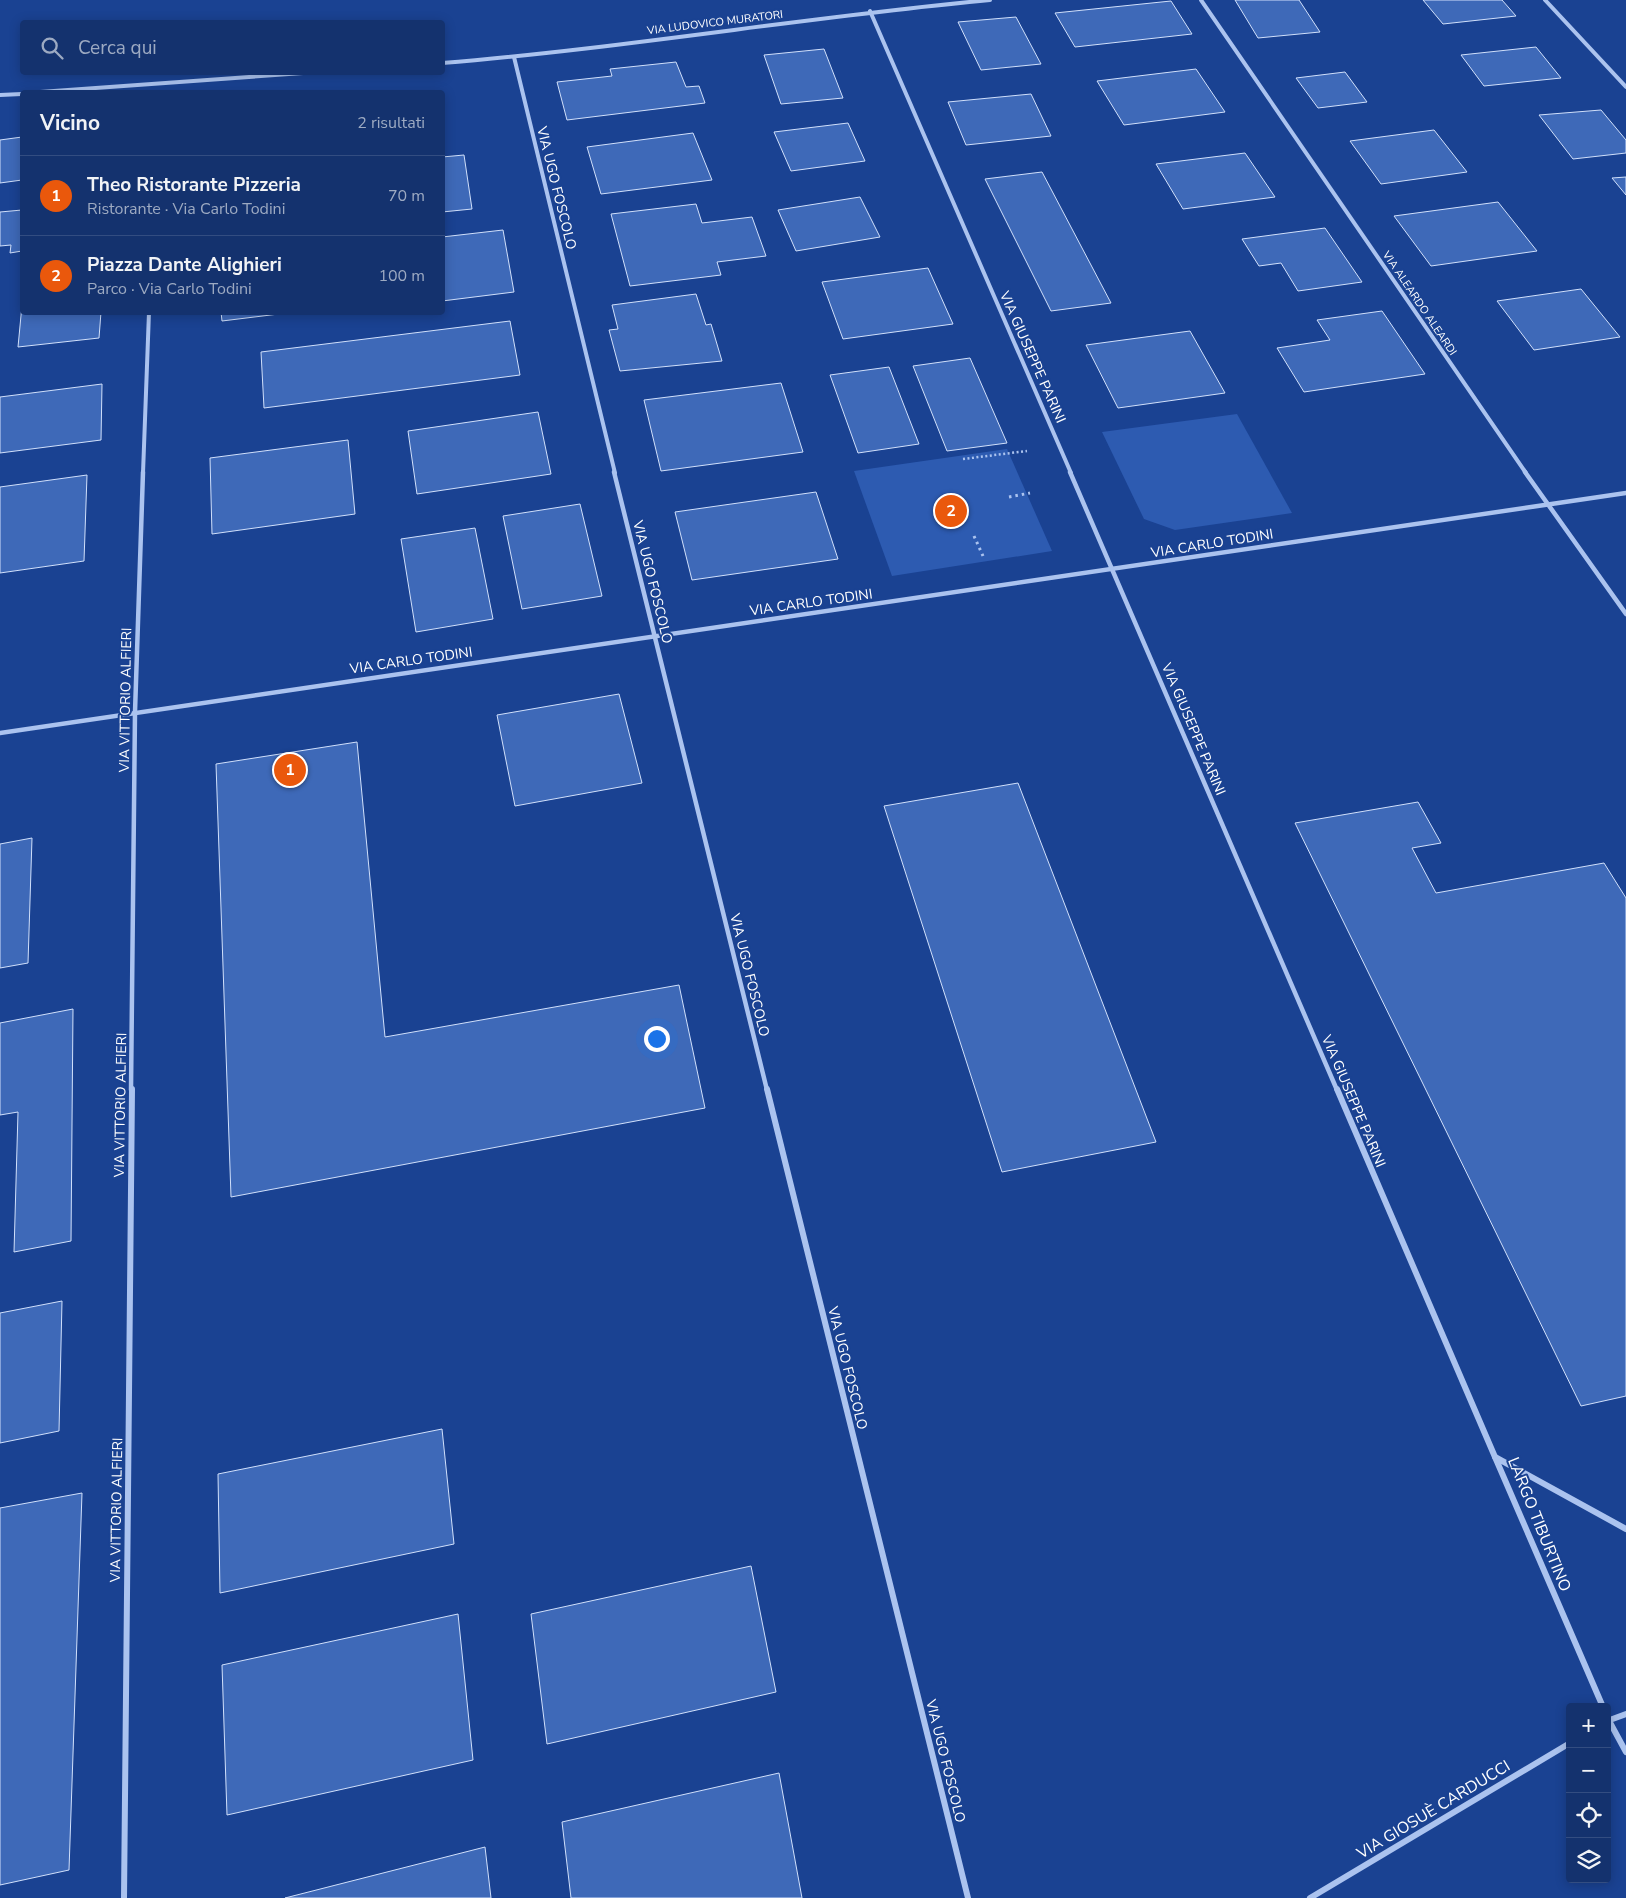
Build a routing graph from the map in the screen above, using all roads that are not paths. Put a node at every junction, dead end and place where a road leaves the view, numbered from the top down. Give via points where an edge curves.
1 (990, 0) edge
2 (1201, 0) edge
3 (1545, 0) edge
4 (870, 11) junction
5 (514, 57) junction
6 (445, 62) edge
7 (280, 75) edge
8 (157, 85) junction
9 (1626, 87) edge
10 (73, 90) edge
11 (157, 90) edge
12 (20, 94) edge
13 (0, 95) edge
14 (149, 315) edge
15 (1626, 493) edge
16 (1547, 504) junction
17 (1114, 570) junction
18 (1626, 614) edge
19 (654, 636) junction
20 (135, 712) junction
21 (0, 733) edge
22 (1496, 1457) junction
23 (1626, 1529) edge
24 (1601, 1703) edge
25 (1626, 1714) edge
26 (1611, 1718) edge
27 (1611, 1724) edge
28 (1566, 1745) edge
29 (1626, 1752) edge
30 (124, 1898) edge
31 (968, 1898) edge
32 (1310, 1898) edge

1 - 4 street, VIA LUDOVICO MURATORI
2 - 16 street, VIA ALEARDO ALEARDI
3 - 9 street
4 - 5 street, VIA LUDOVICO MURATORI
4 - 17 street, VIA GIUSEPPE PARINI
5 - 6 street, VIA LUDOVICO MURATORI
5 - 19 street, VIA UGO FOSCOLO
7 - 8 street
8 - 10 street
8 - 11 street
12 - 13 street
14 - 20 street, VIA VITTORIO ALFIERI
15 - 16 street, VIA CARLO TODINI
16 - 17 street, VIA CARLO TODINI
16 - 18 street, VIA ALEARDO ALEARDI
17 - 19 street, VIA CARLO TODINI
17 - 22 street, VIA GIUSEPPE PARINI
19 - 20 street, VIA CARLO TODINI
19 - 31 street, VIA UGO FOSCOLO
20 - 21 street, VIA CARLO TODINI
20 - 30 street, VIA VITTORIO ALFIERI
22 - 23 street, LARGO TIBURTINO
22 - 24 street, LARGO TIBURTINO
25 - 26 street
27 - 29 street
28 - 32 street, VIA GIOSUÈ CARDUCCI

